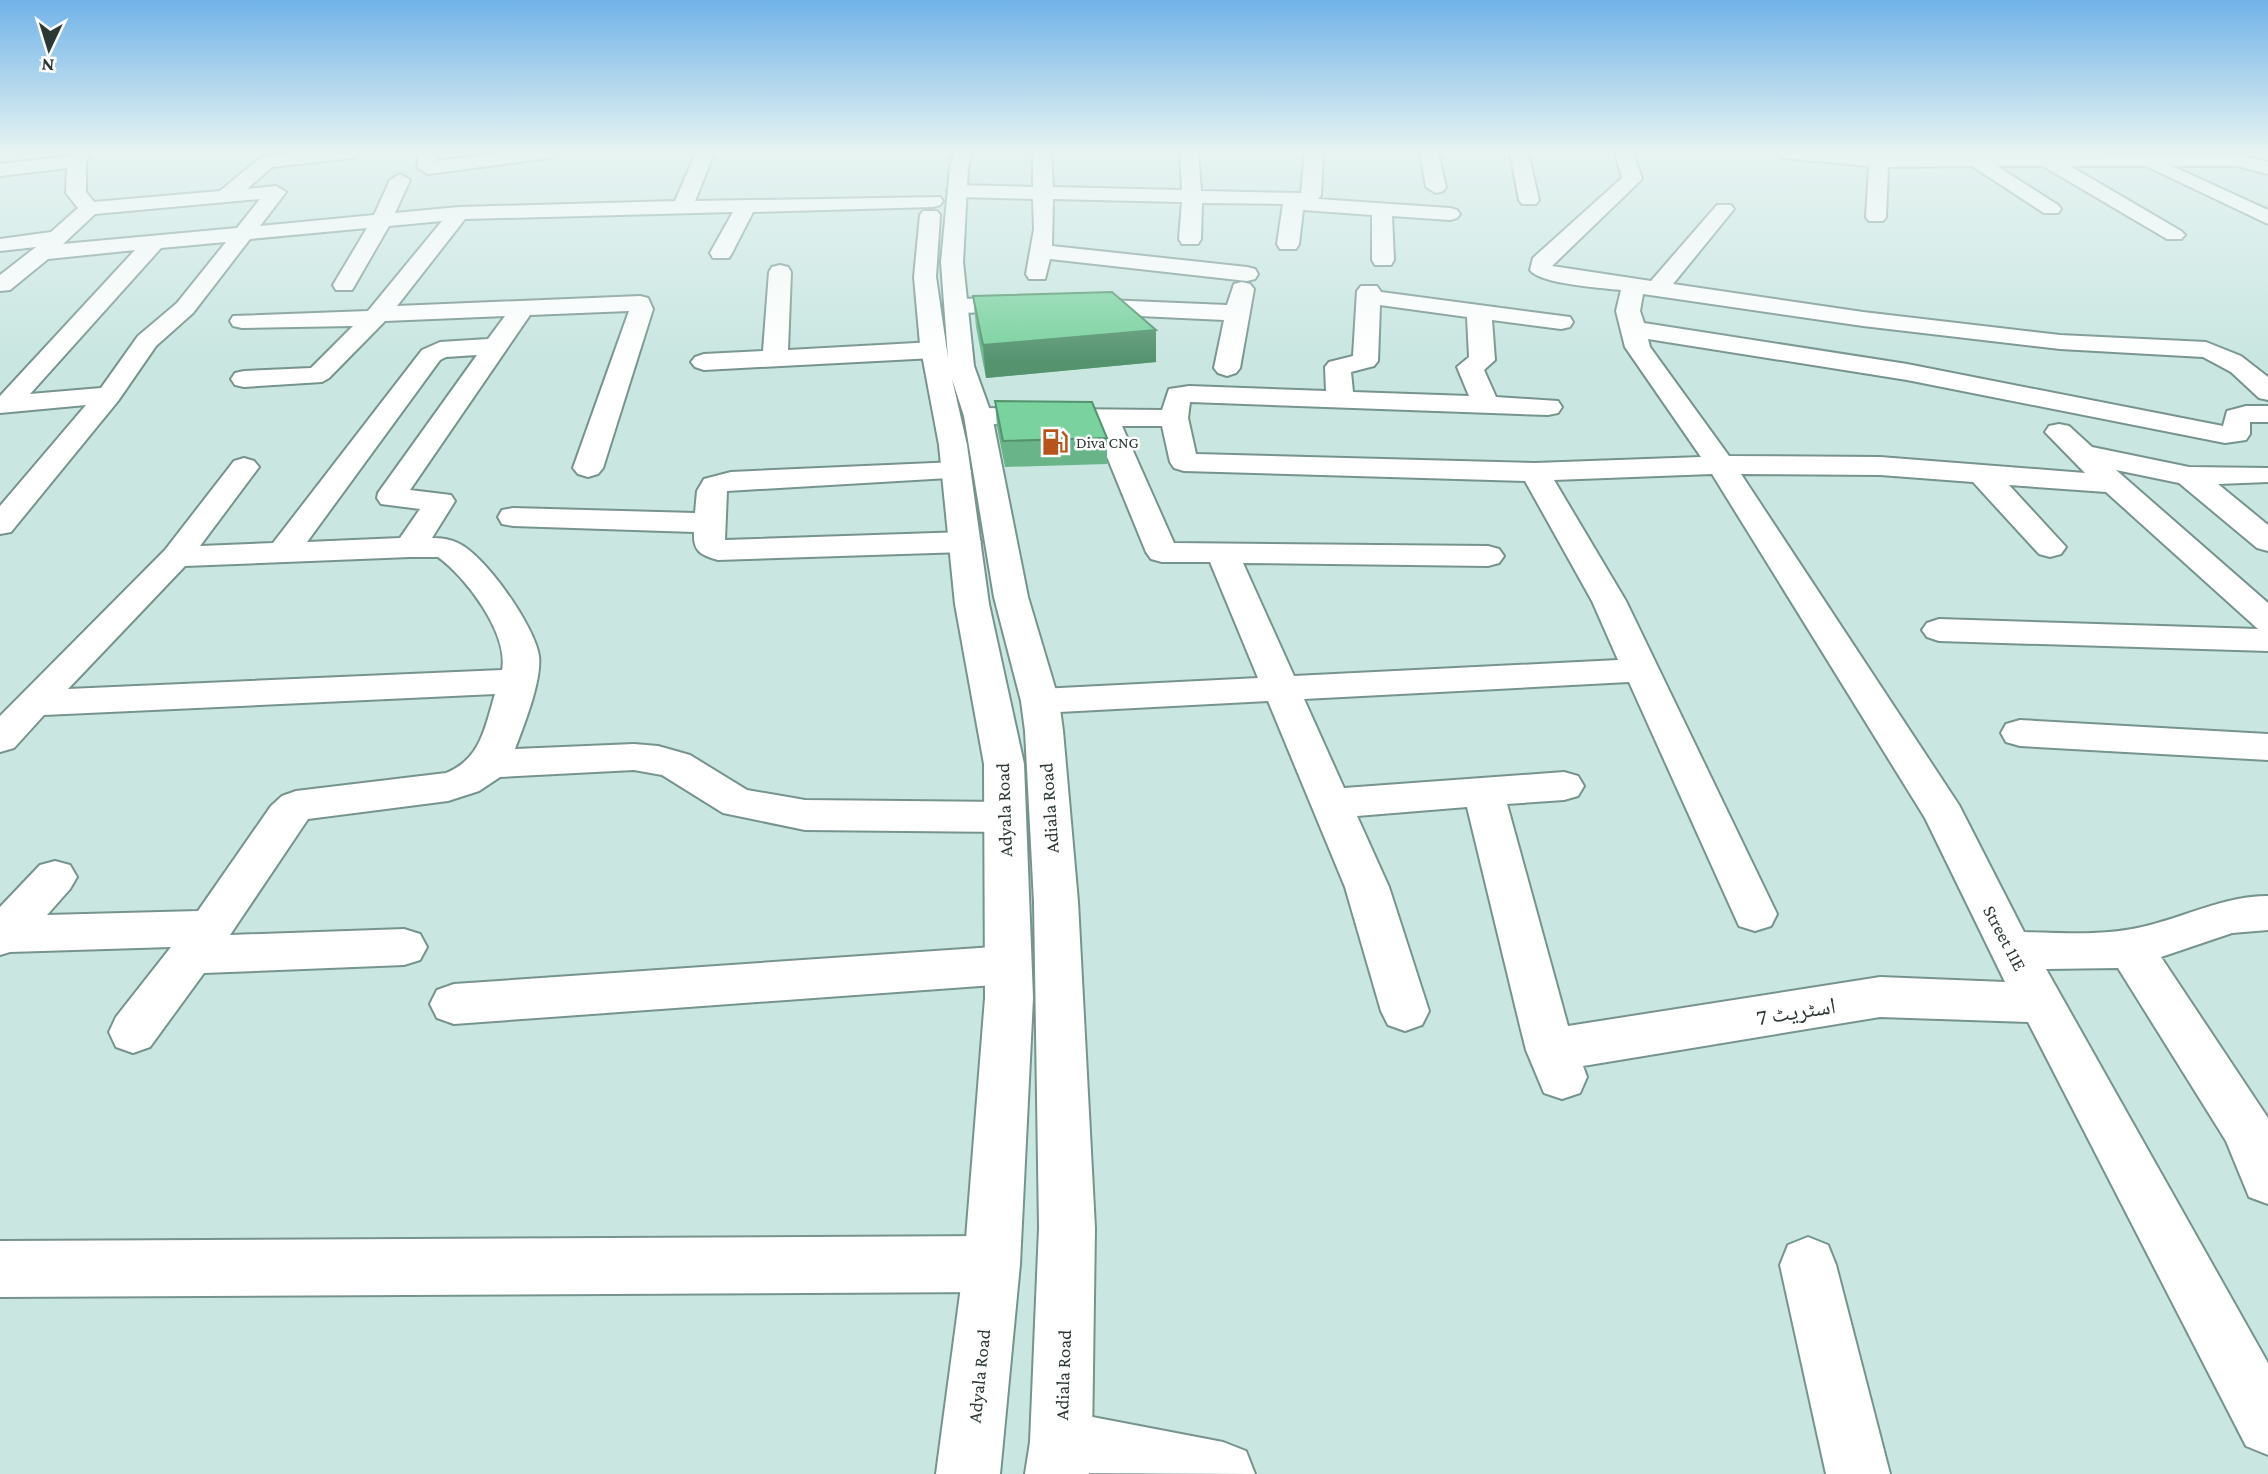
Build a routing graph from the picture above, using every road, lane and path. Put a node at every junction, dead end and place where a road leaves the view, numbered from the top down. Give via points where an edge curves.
1 (75, 222) edge
2 (251, 222) edge
3 (365, 222) edge
4 (381, 222) edge
5 (452, 222) edge
6 (738, 222) edge
7 (940, 222) edge
8 (951, 222) edge
9 (1044, 222) edge
10 (1191, 222) edge
11 (1291, 222) edge
12 (1382, 222) edge
13 (1586, 222) edge
14 (1711, 222) edge
15 (2151, 222) edge
16 (240, 235) junction
17 (2174, 235) dead end
18 (1190, 239) dead end
19 (154, 243) junction
20 (1288, 244) dead end
21 (0, 245) edge
22 (50, 246) junction
23 (1040, 251) junction
24 (721, 253) dead end
25 (1382, 260) dead end
26 (779, 272) dead end
27 (5, 280) edge
28 (344, 285) dead end
29 (1645, 288) junction
30 (1034, 304) junction
31 (957, 306) junction
32 (523, 307) junction
33 (1479, 312) junction
34 (1235, 313) junction
35 (376, 316) junction
36 (242, 321) dead end
37 (1561, 322) dead end
38 (1633, 328) junction
39 (497, 346) junction
40 (933, 350) junction
41 (775, 358) junction
42 (704, 362) dead end
43 (1227, 368) dead end
44 (244, 379) dead end
45 (2268, 392) edge
46 (108, 395) junction
47 (1340, 400) junction
48 (3, 405) edge
49 (1486, 405) junction
50 (1548, 407) dead end
51 (2268, 414) edge
52 (978, 416) junction
53 (1105, 418) junction
54 (1174, 418) junction
55 (2059, 432) dead end
56 (2082, 454) junction
57 (1721, 465) junction
58 (244, 467) dead end
59 (588, 468) dead end
60 (956, 471) junction
61 (1535, 471) junction
62 (1982, 474) junction
63 (2262, 475) dead end
64 (2189, 476) junction
65 (2114, 484) junction
66 (513, 517) dead end
67 (710, 523) junction
68 (0, 524) edge
69 (965, 541) junction
70 (2268, 541) edge
71 (410, 547) junction
72 (2050, 547) dead end
73 (283, 552) junction
74 (1223, 555) junction
75 (1488, 556) dead end
76 (176, 557) junction
77 (2266, 622) edge
78 (1939, 630) dead end
79 (1641, 670) junction
80 (518, 681) junction
81 (1281, 688) junction
82 (1040, 701) junction
83 (36, 703) junction
84 (2020, 733) dead end
85 (0, 739) edge
86 (2268, 747) edge
87 (488, 764) junction
88 (1564, 786) dead end
89 (1483, 792) junction
90 (1332, 803) junction
91 (1005, 817) junction
92 (55, 877) dead end
93 (2268, 913) edge
94 (1755, 914) dead end
95 (1, 936) edge
96 (200, 942) junction
97 (404, 947) dead end
98 (2130, 948) junction
99 (2010, 950) junction
100 (1008, 965) junction
101 (2042, 1003) junction
102 (454, 1004) dead end
103 (1405, 1011) dead end
104 (133, 1032) dead end
105 (2268, 1179) edge
106 (992, 1264) junction
107 (1808, 1265) dead end
108 (0, 1269) edge
109 (2268, 1424) edge
110 (1059, 1458) edge
111 (968, 1474) edge
112 (1223, 1474) edge
113 (1858, 1474) edge

1 - 22 street
2 - 16 street
3 - 16 street
4 - 28 street
5 - 35 street
6 - 24 street
7 - 40 street, Adyala Road via 925,277
8 - 31 street, Adiala Road
9 - 23 street
10 - 18 street
11 - 20 street
12 - 25 street
13 - 29 street via 1541,263 1541,270
14 - 29 street
15 - 17 street
16 - 19 street
16 - 46 street via 185,307 147,341
19 - 22 street
19 - 48 street
21 - 22 street
22 - 27 street
23 - 30 street
23 - 34 street via 1249,267
26 - 41 street
29 - 38 street via 1628,311
29 - 45 street via 2060,342 2185,346 2226,356
30 - 31 street
30 - 34 street
31 - 52 street, Adiala Road via 961,366
32 - 35 street
32 - 39 street
32 - 59 street via 640,303
33 - 37 street
33 - 47 street via 1369,295 1365,360 1338,367
33 - 49 street via 1482,360 1470,367
34 - 43 street
35 - 36 street
35 - 44 street via 320,373
38 - 51 street via 1907,372 2225,435 2236,433 2237,417
38 - 57 street, Street 11E via 1638,347
39 - 71 street via 393,493 392,498 440,501
39 - 73 street via 440,350 431,355
40 - 41 street
40 - 60 street, Adyala Road
41 - 42 street
46 - 48 street
46 - 68 street
47 - 49 street
47 - 54 street via 1178,395
49 - 50 street
52 - 53 street
52 - 82 street, Adiala Road via 1011,597
53 - 54 street
53 - 74 street via 1158,547 1170,554
54 - 61 street via 1185,462
55 - 56 street
56 - 64 street
56 - 65 street
57 - 61 street
57 - 62 street via 1880,466
57 - 99 street, Street 11E via 1944,815
58 - 76 street
60 - 67 street via 723,483 712,491
60 - 69 street, Adyala Road
61 - 79 street via 1609,601
62 - 65 street
62 - 72 street
63 - 64 street
64 - 70 street
65 - 77 street
66 - 67 street
67 - 69 street via 709,547 718,550
69 - 91 street, Adyala Road via 972,604 1004,764
71 - 73 street
71 - 80 street via 444,549 463,559 489,592 521,655
73 - 76 street
74 - 75 street
74 - 81 street
76 - 83 street
77 - 78 street
79 - 81 street
79 - 94 street
80 - 83 street
80 - 87 street
81 - 82 street
81 - 90 street
82 - 110 street, Adiala Road via 1056,902 1067,1228
83 - 85 street
84 - 86 street
87 - 91 street via 659,759 737,803 805,815
87 - 96 street via 464,782 448,787 296,806
88 - 89 street
89 - 90 street
89 - 101 street, اسٹریٹ 7 via 1557,1064 1880,997
90 - 103 street via 1367,887
91 - 100 street, Adyala Road
92 - 95 street
93 - 98 street via 2234,913
95 - 96 street
96 - 97 street
96 - 104 street
98 - 99 street
98 - 105 street via 2247,1129
99 - 101 street, Street 11E
100 - 102 street
100 - 106 street, Adyala Road
101 - 109 street, Street 11E
106 - 108 street
106 - 111 street, Adyala Road
107 - 113 street
110 - 112 street

